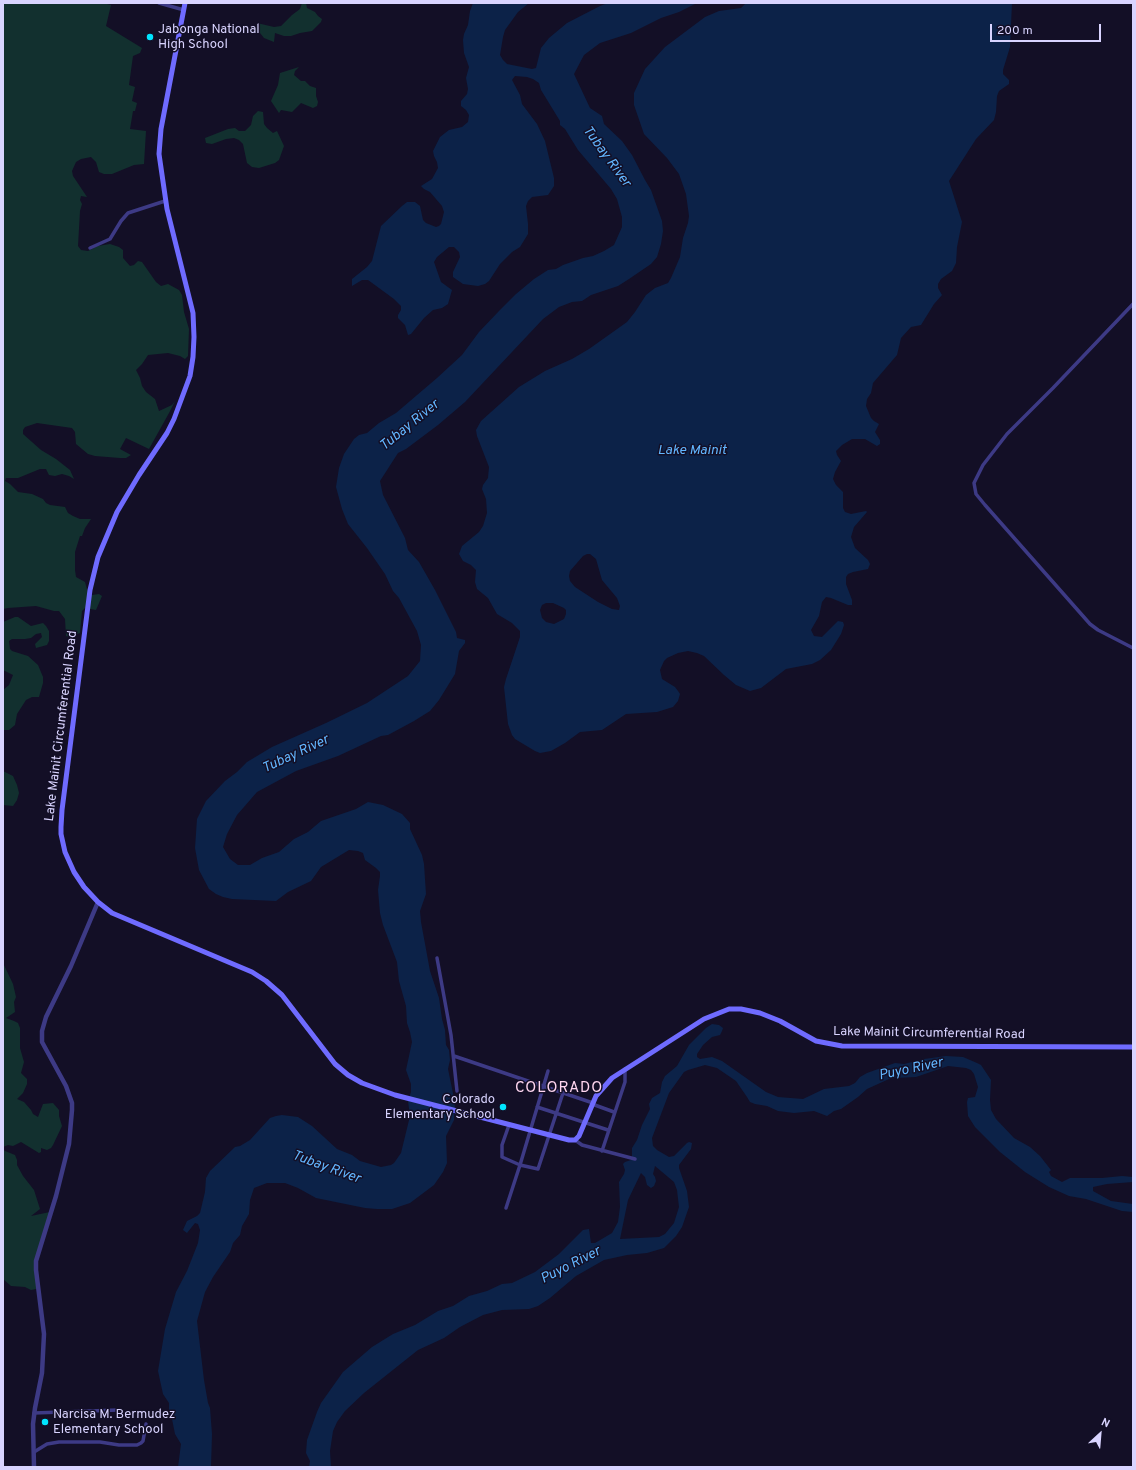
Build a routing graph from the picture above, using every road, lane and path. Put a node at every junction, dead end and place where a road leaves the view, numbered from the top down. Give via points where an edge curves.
1 (159, 3) edge
2 (185, 3) edge
3 (184, 10) junction
4 (165, 201) junction
5 (90, 248) dead end
6 (1133, 304) edge
7 (1133, 648) edge
8 (98, 902) junction
9 (437, 958) dead end
10 (1133, 1048) edge
11 (454, 1056) junction
12 (626, 1069) junction
13 (548, 1071) dead end
14 (543, 1087) junction
15 (457, 1091) dead end
16 (563, 1093) junction
17 (592, 1104) junction
18 (537, 1107) junction
19 (614, 1112) junction
20 (556, 1113) junction
21 (585, 1122) junction
22 (509, 1125) junction
23 (530, 1130) junction
24 (608, 1130) junction
25 (549, 1135) junction
26 (575, 1140) junction
27 (602, 1151) junction
28 (635, 1160) dead end
29 (520, 1165) junction
30 (506, 1208) dead end
31 (118, 1410) dead end
32 (34, 1413) junction
33 (146, 1424) dead end
34 (34, 1452) junction
35 (34, 1467) edge

1 - 3 street
2 - 3 main road, Lake Mainit Circumferential Road
3 - 4 main road, Lake Mainit Circumferential Road via 160,141 159,154
4 - 5 street via 128,213 110,239
4 - 8 main road, Lake Mainit Circumferential Road via 193,313 191,370 186,390 167,433 117,512 95,568 78,676 62,810 65,852 74,872
6 - 7 street via 1007,434 983,464 974,483 976,494 985,505 1090,624
8 - 22 main road, Lake Mainit Circumferential Road via 120,917 252,972 266,981 282,996 342,1070 354,1079 395,1095
8 - 32 street via 42,1031 45,1050 66,1086 72,1103 72,1116 69,1144 36,1261 44,1341 42,1374
9 - 11 street
10 - 12 main road, Lake Mainit Circumferential Road via 842,1046 816,1041 760,1013 736,1009 722,1011 704,1019
11 - 14 street
11 - 15 street
12 - 17 main road, Lake Mainit Circumferential Road via 600,1090
12 - 19 street via 625,1082
13 - 14 street
14 - 16 street
14 - 18 street
16 - 17 street
16 - 20 street
17 - 19 street
17 - 21 main road, Lake Mainit Circumferential Road
18 - 20 street
18 - 23 street
19 - 24 street
20 - 21 street
20 - 25 street
21 - 24 street
21 - 26 main road, Lake Mainit Circumferential Road via 581,1134
22 - 23 main road, Lake Mainit Circumferential Road
22 - 29 street via 501,1154
23 - 25 main road, Lake Mainit Circumferential Road
23 - 29 street
24 - 27 street
25 - 26 main road, Lake Mainit Circumferential Road
25 - 29 street via 538,1169
26 - 27 street
27 - 28 street
29 - 30 street
31 - 32 street
32 - 34 street
33 - 34 street via 143,1440 137,1446 105,1442 59,1442 47,1444
34 - 35 street

